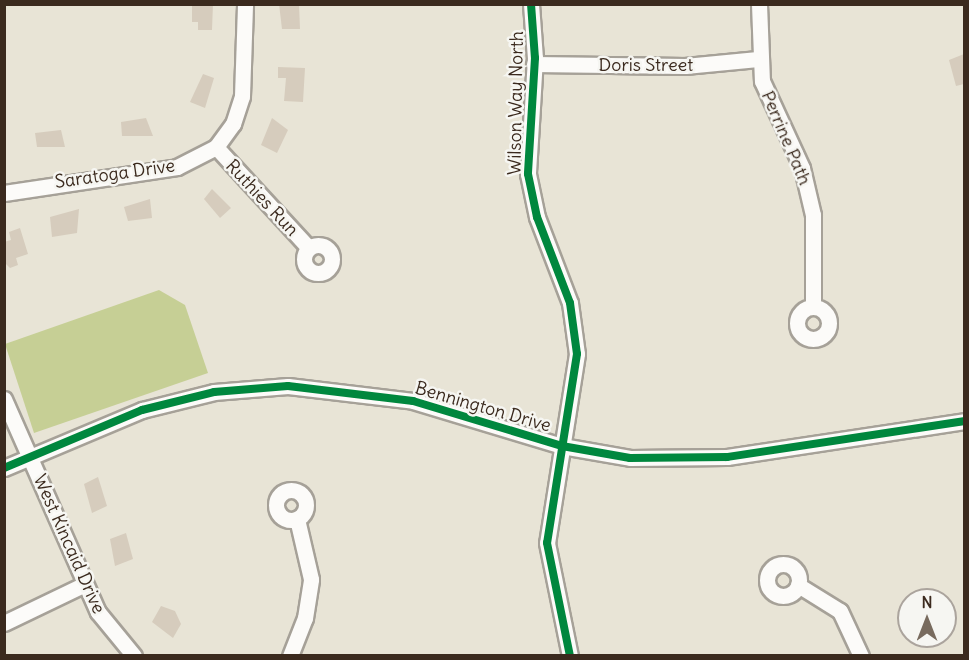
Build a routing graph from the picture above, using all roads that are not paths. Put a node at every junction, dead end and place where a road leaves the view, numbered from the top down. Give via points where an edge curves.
1 (245, 4) edge
2 (531, 4) edge
3 (759, 4) edge
4 (758, 59) junction
5 (534, 64) junction
6 (216, 147) junction
7 (4, 193) edge
8 (309, 248) dead end
9 (813, 307) dead end
10 (4, 399) edge
11 (964, 421) edge
12 (562, 446) junction
13 (30, 457) junction
14 (4, 468) edge
15 (297, 519) dead end
16 (85, 584) junction
17 (798, 585) dead end
18 (4, 623) edge
19 (134, 656) edge
20 (290, 656) edge
21 (570, 656) edge
22 (861, 656) edge

1 - 6 street, Saratoga Drive via 242,96 233,124
2 - 5 street, Wilson Way North
3 - 4 street, Perrine Path
4 - 5 street, Doris Street via 685,66
4 - 9 street, Perrine Path via 769,101 809,191 815,239
5 - 12 street, Wilson Way North via 527,150 531,198 563,279 575,329 576,376
6 - 7 street, Saratoga Drive via 177,167
6 - 8 street, Ruthies Run
10 - 13 street
11 - 12 street, Bennington Drive via 727,457 630,458
12 - 13 street, Bennington Drive via 413,401 288,386 181,399 111,421
12 - 21 street, Wilson Way North via 547,543
13 - 14 street, Bennington Drive
13 - 16 street, West Kincaid Drive
15 - 20 street via 311,579
16 - 18 street
16 - 19 street, West Kincaid Drive via 110,630
17 - 22 street via 840,611

